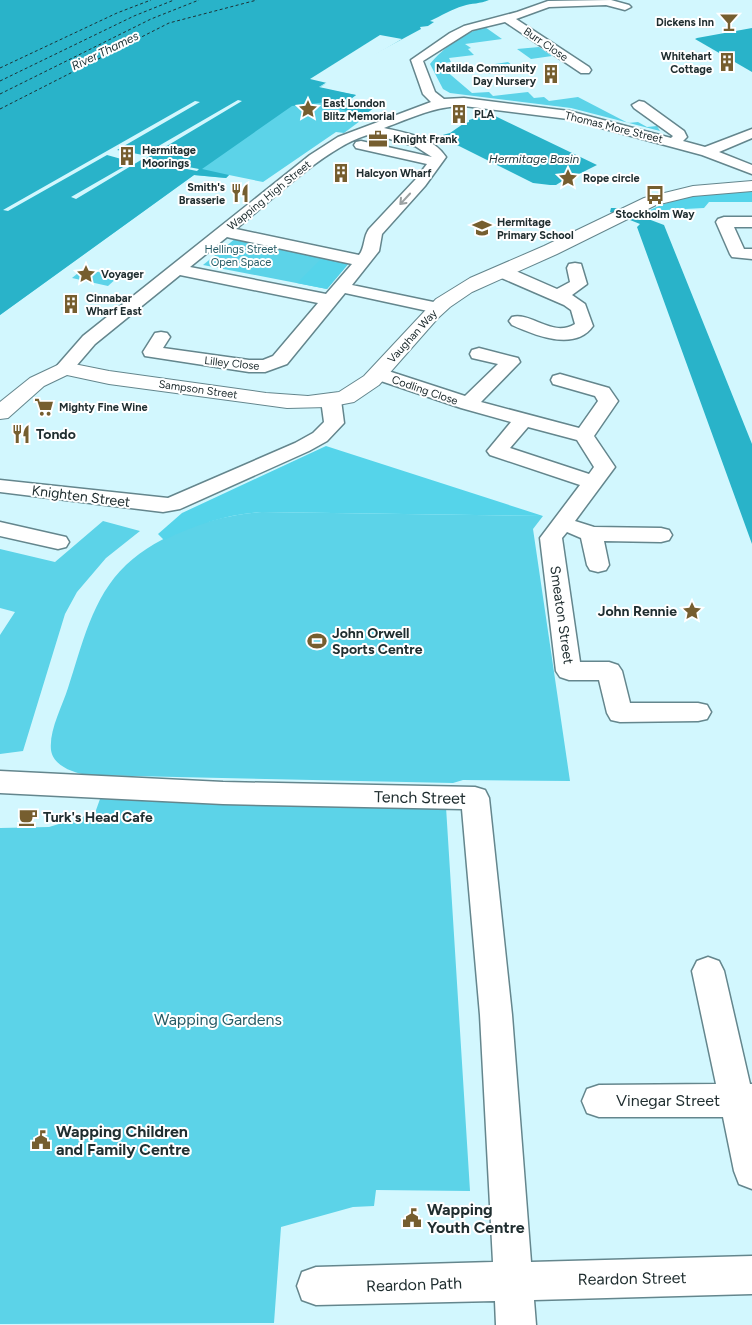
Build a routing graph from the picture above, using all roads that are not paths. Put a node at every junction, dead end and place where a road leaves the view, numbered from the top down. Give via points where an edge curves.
1 (606, 1) edge
2 (625, 7) dead end
3 (507, 18) junction
4 (585, 70) dead end
5 (441, 103) junction
6 (639, 104) dead end
7 (372, 130) junction
8 (752, 133) edge
9 (674, 143) junction
10 (361, 145) dead end
11 (707, 152) junction
12 (437, 162) junction
13 (752, 170) edge
14 (752, 186) edge
15 (752, 222) edge
16 (231, 233) dead end
17 (752, 254) edge
18 (362, 261) junction
19 (575, 268) dead end
20 (175, 270) junction
21 (503, 272) junction
22 (336, 294) junction
23 (558, 296) junction
24 (437, 308) junction
25 (518, 321) dead end
26 (161, 337) dead end
27 (479, 354) dead end
28 (64, 368) junction
29 (379, 374) junction
30 (560, 380) dead end
31 (331, 400) junction
32 (468, 404) junction
33 (0, 413) edge
34 (523, 420) junction
35 (584, 436) junction
36 (594, 482) junction
37 (0, 486) edge
38 (562, 522) junction
39 (0, 529) edge
40 (591, 534) junction
41 (661, 535) dead end
42 (58, 542) dead end
43 (598, 565) dead end
44 (698, 712) dead end
45 (0, 782) edge
46 (708, 971) dead end
47 (744, 1100) edge
48 (599, 1101) dead end
49 (752, 1171) edge
50 (752, 1276) edge
51 (513, 1281) junction
52 (316, 1286) dead end
53 (516, 1325) edge

1 - 2 street
1 - 3 street via 548,4
3 - 4 street, Burr Close
3 - 5 street via 460,32 417,60 429,94
5 - 7 street, Wapping High Street
5 - 9 street, Thomas More Street via 464,102 569,115
6 - 9 street via 679,134
7 - 12 street via 408,138 438,154
7 - 20 street, Wapping High Street via 344,140 315,158
8 - 11 street
9 - 11 street, Thomas More Street
10 - 12 street
11 - 13 street
12 -> 18 street via 375,232 371,251
14 - 21 street, Vaughan Way via 686,193 654,201
15 - 17 street via 724,222 738,254
16 - 18 street
18 - 22 street
19 - 23 street via 579,284
20 - 22 street
20 - 28 street, Wapping High Street via 89,340
21 - 23 street
21 - 24 street, Vaughan Way via 470,286
22 - 24 street
22 - 26 street, Lilley Close via 280,360 265,366 152,352
23 - 25 street via 579,308 584,326 571,334 541,331
24 - 29 street, Vaughan Way
27 - 32 street, Codling Close via 511,362
28 - 31 street, Sampson Street via 101,377 293,402
28 - 33 street, Wapping High Street via 36,382
29 - 31 street, Vaughan Way via 358,392
29 - 32 street, Codling Close
30 - 35 street via 602,392 608,401
31 - 37 street, Knighten Street via 334,423 320,437 172,504
32 - 34 street
34 - 35 street
34 - 36 street via 497,451
35 - 36 street, Smeaton Street via 605,467
36 - 38 street, Smeaton Street
38 - 40 street
38 - 44 street, Smeaton Street via 551,538 569,671 609,671 620,712
39 - 42 street
40 - 41 street
40 - 43 street
45 - 51 street, Tench Street via 223,793 475,798 496,1015
46 - 47 street, Vinegar Street
47 - 48 street, Vinegar Street
47 - 49 street, Vinegar Street
50 - 51 street, Reardon Street
51 - 52 street, Reardon Path
51 - 53 street

